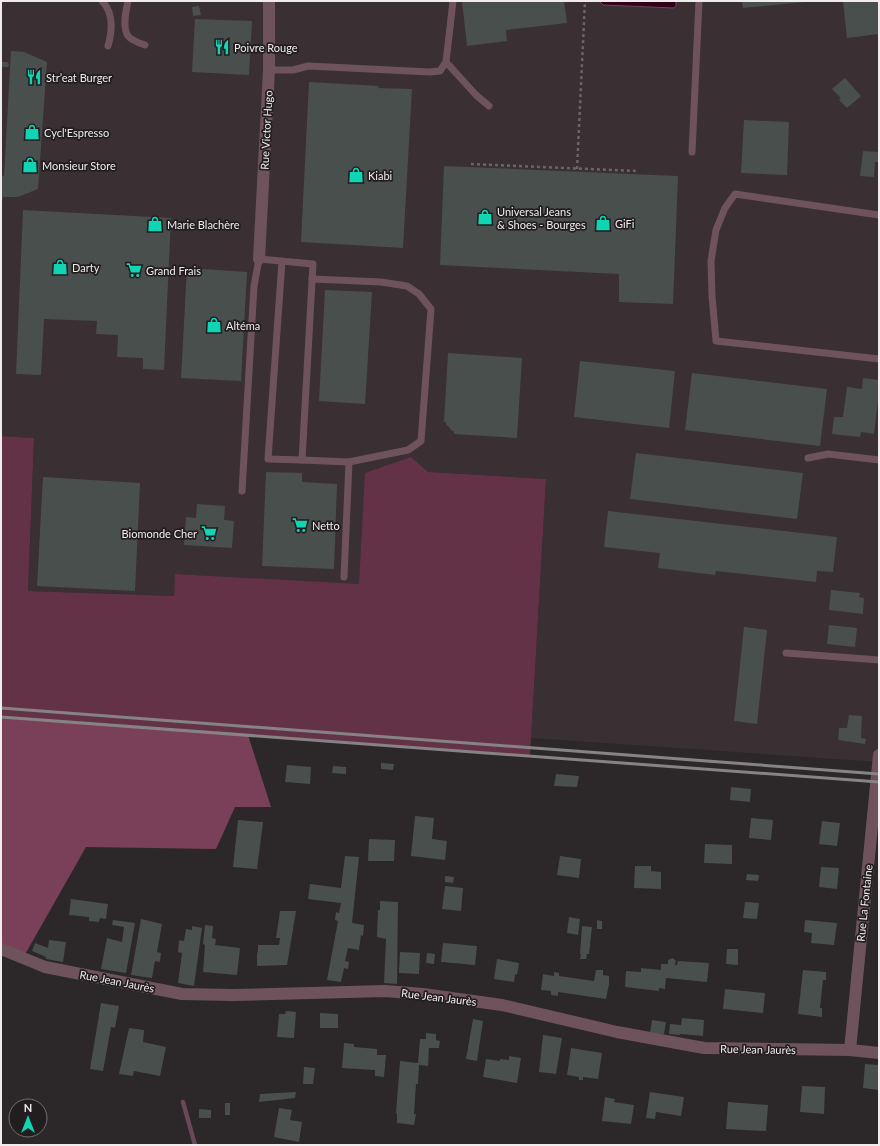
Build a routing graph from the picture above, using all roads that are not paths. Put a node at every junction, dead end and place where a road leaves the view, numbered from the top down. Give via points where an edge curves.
1 (102, 1) edge
2 (128, 1) edge
3 (269, 1) edge
4 (453, 1) edge
5 (699, 1) edge
6 (145, 45) dead end
7 (108, 46) dead end
8 (446, 62) junction
9 (269, 70) junction
10 (489, 106) dead end
11 (692, 152) dead end
12 (879, 215) edge
13 (259, 259) junction
14 (282, 261) junction
15 (312, 278) junction
16 (879, 359) edge
17 (808, 458) dead end
18 (302, 460) junction
19 (879, 460) edge
20 (349, 462) junction
21 (242, 491) dead end
22 (344, 576) dead end
23 (786, 653) dead end
24 (879, 660) edge
25 (879, 755) edge
26 (1, 949) edge
27 (850, 1050) junction
28 (879, 1053) edge

1 - 7 lane via 110,12 112,30
2 - 6 lane via 125,29 128,36
3 - 9 street, Rue Victor Hugo
4 - 8 lane
5 - 11 lane
8 - 9 lane via 440,71 430,72 308,66 293,70
8 - 10 lane
9 - 13 street, Rue Victor Hugo
12 - 16 lane via 735,194 725,208 716,230 711,261 716,341
13 - 14 lane
13 - 21 lane via 254,286
14 - 15 lane via 312,264
14 - 18 lane via 268,459
15 - 18 lane
15 - 20 lane via 408,286 419,294 431,309 421,441 408,450
17 - 19 lane via 828,454
18 - 20 lane
20 - 22 lane
23 - 24 lane
25 - 27 street, Rue La Fontaine
26 - 27 street, Rue Jean Jaurès via 45,967 182,994 385,991 423,994 502,1005 617,1032 704,1048
27 - 28 street, Rue Jean Jaurès

